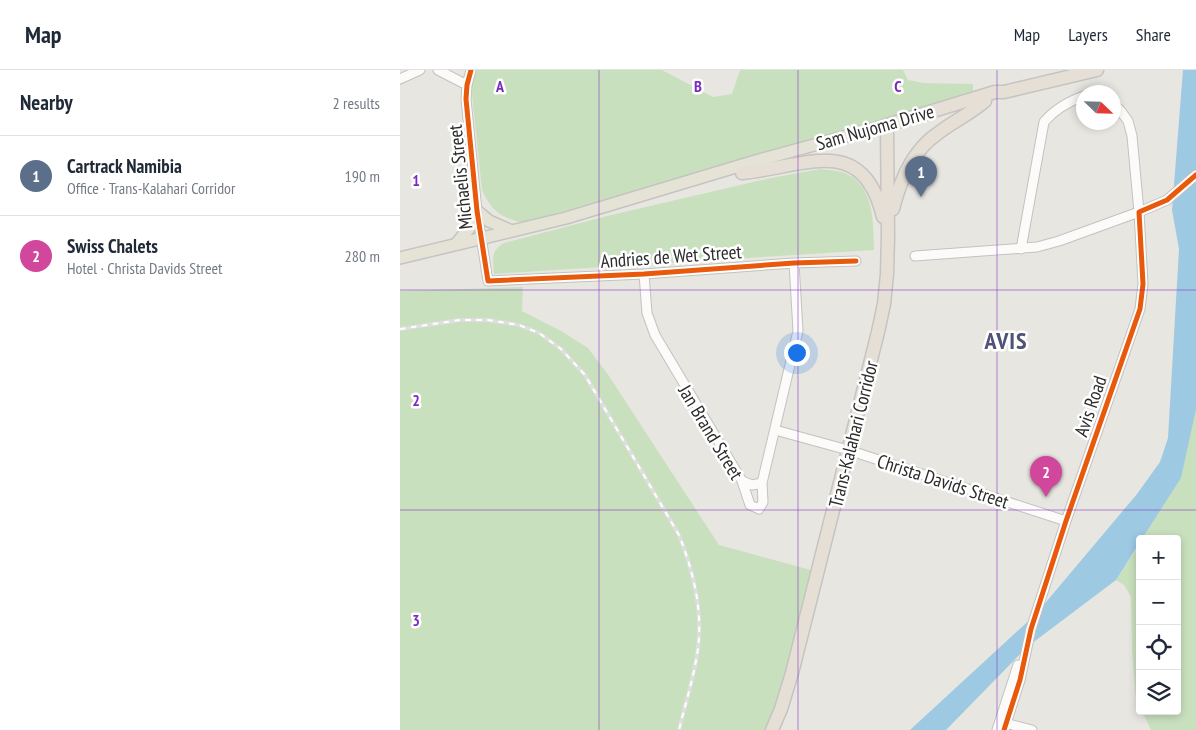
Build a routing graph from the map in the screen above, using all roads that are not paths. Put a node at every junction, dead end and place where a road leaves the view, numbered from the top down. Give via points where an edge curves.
1 (420, 70) edge
2 (438, 70) edge
3 (471, 70) edge
4 (1066, 70) edge
5 (1090, 71) edge
6 (400, 79) edge
7 (1050, 80) junction
8 (466, 85) junction
9 (1004, 92) junction
10 (1076, 99) edge
11 (985, 101) junction
12 (1121, 111) edge
13 (887, 128) junction
14 (742, 173) junction
15 (1196, 175) edge
16 (654, 192) junction
17 (477, 211) junction
18 (1139, 212) junction
19 (512, 231) junction
20 (888, 237) junction
21 (482, 238) junction
22 (456, 244) junction
23 (1021, 248) junction
24 (915, 256) dead end
25 (400, 258) edge
26 (856, 261) dead end
27 (794, 263) junction
28 (644, 274) junction
29 (488, 281) joint
30 (774, 430) junction
31 (848, 450) junction
32 (742, 481) junction
33 (762, 483) junction
34 (1066, 521) junction
35 (1001, 726) edge
36 (772, 730) edge
37 (1032, 730) edge

1 - 6 street
2 - 8 street
3 - 8 street, Michaelis Street
4 - 7 highway
5 - 7 highway, Sam Nujoma Drive
7 - 9 highway, Sam Nujoma Drive
8 - 17 street, Michaelis Street
9 - 11 highway
9 - 13 highway, Sam Nujoma Drive via 995,92
10 - 23 street via 1052,112 1044,122
11 - 13 highway
11 - 20 highway via 935,135 914,158 897,192
12 - 18 street, Avis Road via 1132,136
13 - 14 main road, Sam Nujoma Drive
13 - 16 main road, Sam Nujoma Drive via 759,160
13 - 20 highway, Trans-Kalahari Corridor
14 - 16 main road, Sam Nujoma Drive
14 - 20 highway via 821,160 844,163 864,174 872,184
15 - 18 street via 1167,200
16 - 19 main road, Sam Nujoma Drive
17 - 19 main road
17 - 21 street, Michaelis Street
17 - 22 main road via 471,226
18 - 23 street via 1059,241
18 - 34 street, Avis Road via 1143,284 1140,309
19 - 21 main road, Sam Nujoma Drive
20 - 31 highway, Trans-Kalahari Corridor via 884,304
21 - 22 main road, Sam Nujoma Drive
21 - 29 street, Michaelis Street
22 - 25 main road, Sam Nujoma Drive
23 - 24 street
26 - 27 street, Andries de Wet Street
27 - 28 street, Andries de Wet Street
27 - 30 street, Jan Brand Street via 798,331
28 - 29 street, Andries de Wet Street
28 - 32 street, Jan Brand Street via 647,313 654,335
30 - 31 street
30 - 33 street, Jan Brand Street
31 - 34 street, Christa Davids Street
31 - 36 highway, Trans-Kalahari Corridor via 792,674
32 - 33 street via 752,485
32 - 33 street, Jan Brand Street via 750,505 759,509 763,502
34 - 35 street, Avis Road
35 - 37 street

